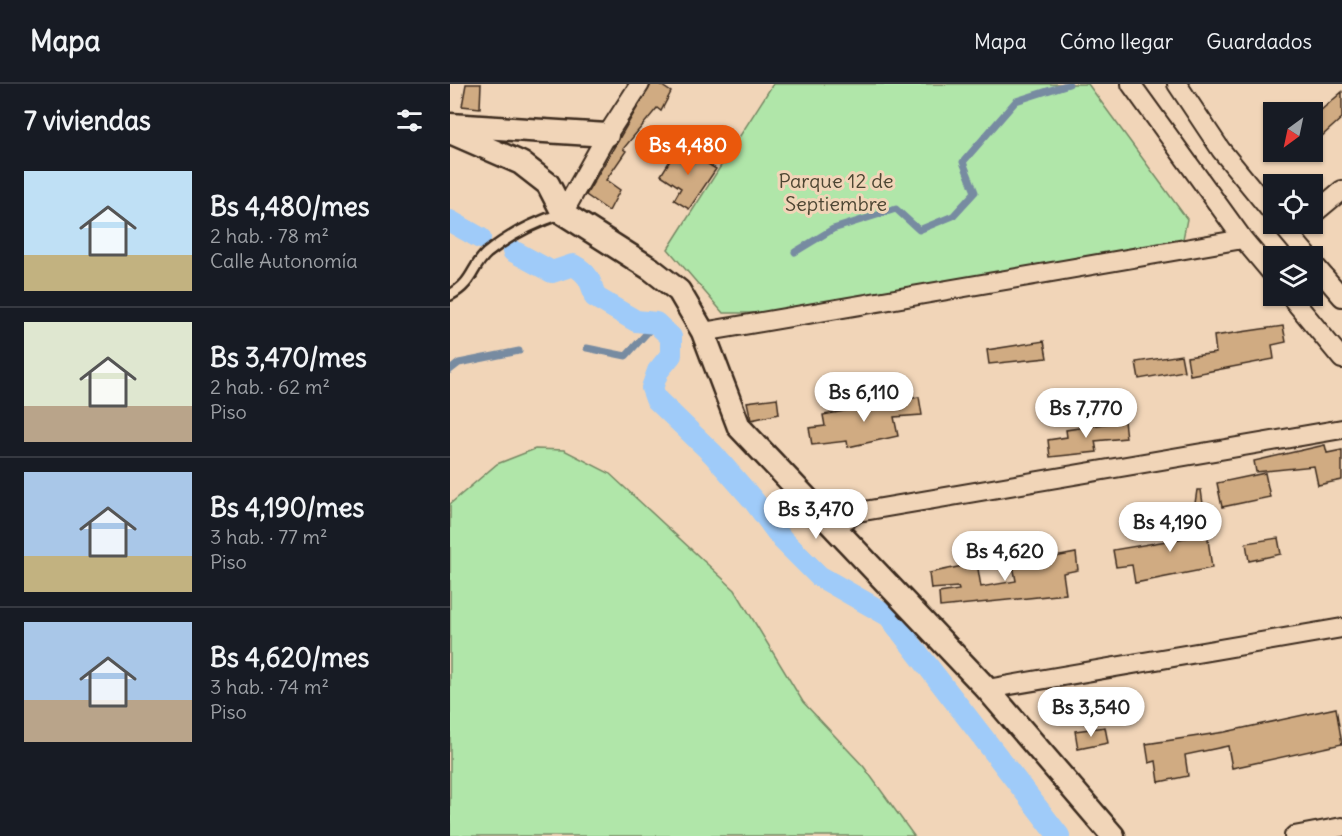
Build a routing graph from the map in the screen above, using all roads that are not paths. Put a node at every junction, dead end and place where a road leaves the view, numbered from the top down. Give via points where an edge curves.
1 (640, 84) edge
2 (1177, 84) edge
3 (1133, 86) edge
4 (450, 125) edge
5 (450, 132) edge
6 (607, 135) junction
7 (1342, 190) edge
8 (1263, 202) edge
9 (1323, 206) edge
10 (563, 213) junction
11 (1243, 239) junction
12 (1263, 263) edge
13 (1323, 275) edge
14 (450, 295) edge
15 (1342, 297) edge
16 (1298, 306) edge
17 (703, 332) junction
18 (1342, 359) edge
19 (1342, 429) edge
20 (833, 528) junction
21 (1342, 628) edge
22 (987, 689) junction
23 (1342, 827) edge
24 (1113, 836) edge
25 (1294, 836) edge

1 - 6 street
2 - 8 street via 1221,150
3 - 11 street
4 - 6 street
5 - 10 street via 520,163 548,184
6 - 10 street
7 - 9 street
10 - 14 lane via 535,223 485,254 464,287
10 - 17 street via 679,291
11 - 12 street
11 - 17 street
13 - 15 street
16 - 18 street
17 - 20 street via 739,428
19 - 20 street via 858,512
20 - 22 street
21 - 22 street
22 - 24 street
23 - 25 street

